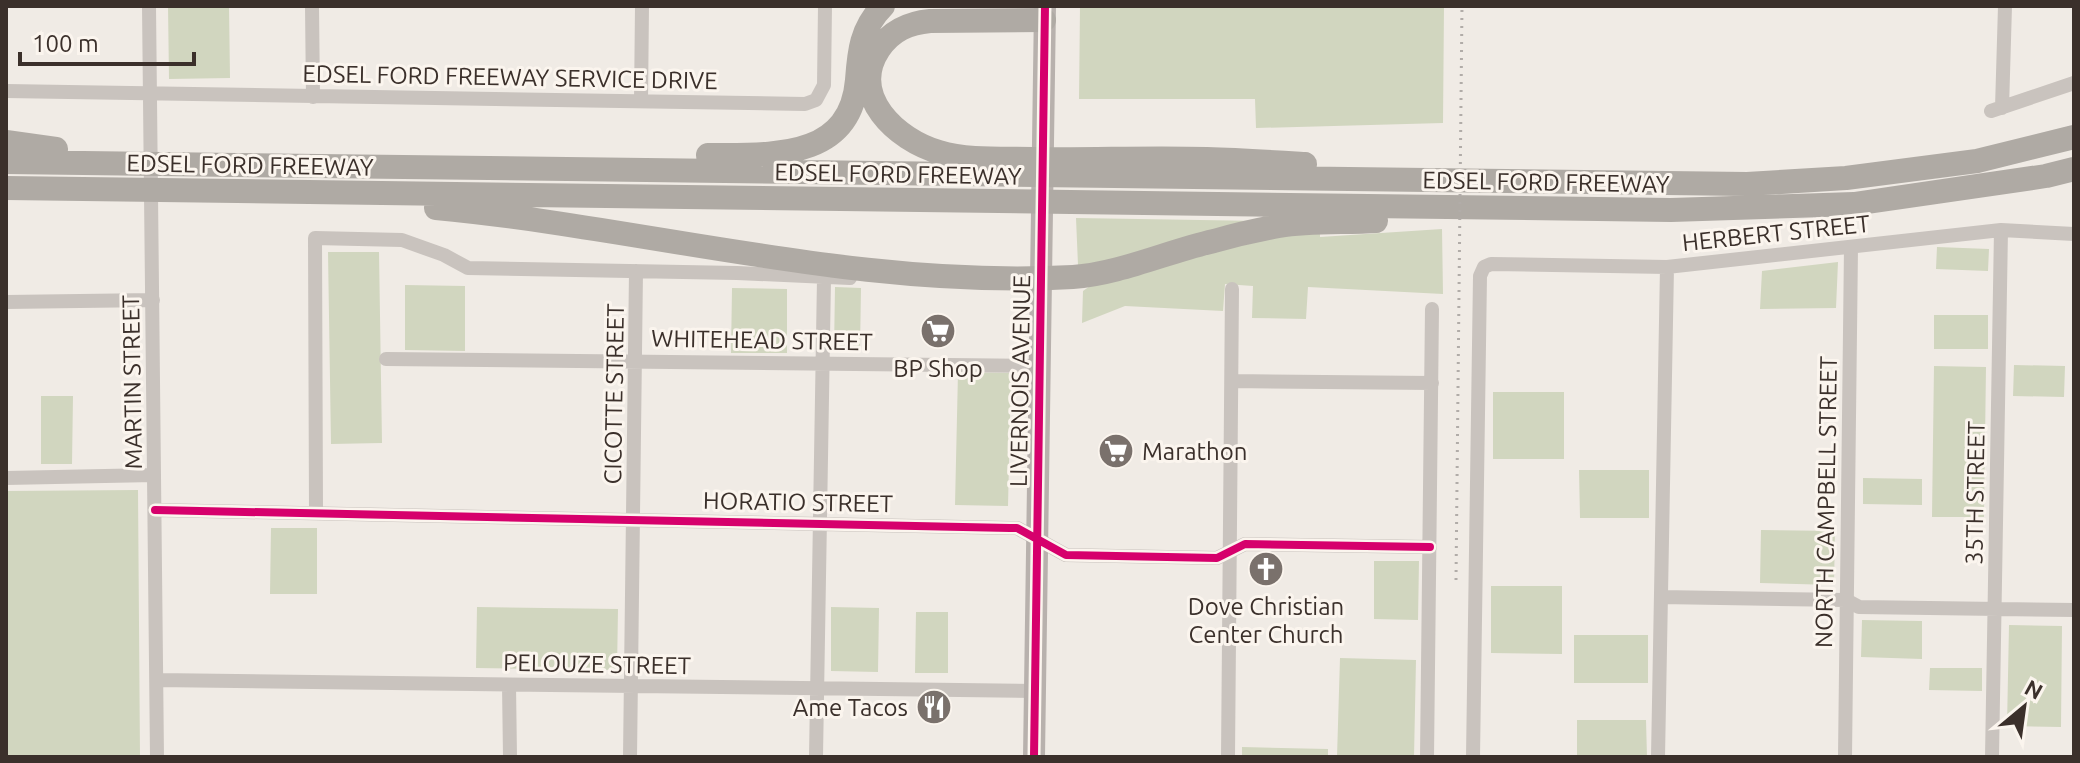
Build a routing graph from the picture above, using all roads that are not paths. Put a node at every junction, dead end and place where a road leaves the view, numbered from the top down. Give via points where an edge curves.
1 (149, 6) edge
2 (312, 6) edge
3 (642, 6) edge
4 (825, 6) edge
5 (883, 6) edge
6 (2005, 6) edge
7 (1044, 13) edge
8 (2074, 83) edge
9 (6, 91) edge
10 (151, 94) junction
11 (313, 97) junction
12 (641, 101) junction
13 (2074, 137) edge
14 (6, 142) edge
15 (6, 162) edge
16 (129, 163) junction
17 (445, 167) junction
18 (2074, 169) edge
19 (1490, 182) junction
20 (6, 188) edge
21 (106, 189) junction
22 (314, 192) junction
23 (6, 197) edge
24 (1531, 209) junction
25 (2001, 230) junction
26 (2074, 234) edge
27 (1851, 247) junction
28 (1667, 267) junction
29 (636, 271) junction
30 (1042, 271) junction
31 (897, 274) junction
32 (824, 278) junction
33 (1232, 289) dead end
34 (153, 300) junction
35 (6, 302) edge
36 (1432, 309) dead end
37 (386, 359) dead end
38 (635, 360) junction
39 (822, 362) junction
40 (1040, 366) junction
41 (1232, 381) junction
42 (1432, 383) junction
43 (154, 475) junction
44 (6, 478) edge
45 (155, 510) junction
46 (316, 512) junction
47 (632, 520) junction
48 (819, 522) junction
49 (1038, 539) junction
50 (1430, 547) junction
51 (1230, 551) junction
52 (1661, 597) junction
53 (1846, 600) junction
54 (1995, 609) junction
55 (2074, 610) edge
56 (157, 680) junction
57 (509, 685) junction
58 (630, 686) junction
59 (816, 688) junction
60 (1036, 691) junction
61 (157, 757) edge
62 (510, 757) edge
63 (630, 757) edge
64 (816, 757) edge
65 (1034, 757) edge
66 (1228, 757) edge
67 (1427, 757) edge
68 (1473, 757) edge
69 (1658, 757) edge
70 (1845, 757) edge
71 (1992, 757) edge

1 - 10 street, MARTIN STREET
2 - 11 street
3 - 12 street
4 - 12 street, EDSEL FORD FREEWAY SERVICE DRIVE via 820,97 805,104
5 - 17 highway via 863,36 850,108 836,129 807,147 767,154 504,157
6 - 8 street via 1997,109
7 - 19 highway via 930,21 899,29 880,47 872,65 870,82 878,109 902,135 950,155 1422,169
7 - 30 main road, LIVERNOIS AVENUE
9 - 10 street, EDSEL FORD FREEWAY SERVICE DRIVE
10 - 11 street, EDSEL FORD FREEWAY SERVICE DRIVE
10 - 34 street, MARTIN STREET
11 - 12 street, EDSEL FORD FREEWAY SERVICE DRIVE
13 - 19 highway, EDSEL FORD FREEWAY via 1977,161 1846,178 1708,184
14 - 16 highway
15 - 16 highway, EDSEL FORD FREEWAY
16 - 17 highway, EDSEL FORD FREEWAY
17 - 19 highway, EDSEL FORD FREEWAY
18 - 24 highway, EDSEL FORD FREEWAY via 1854,204
20 - 21 highway, EDSEL FORD FREEWAY
21 - 22 highway, EDSEL FORD FREEWAY
21 - 23 highway
22 - 24 highway, EDSEL FORD FREEWAY
22 - 31 highway
24 - 30 highway via 1492,217 1281,226 1076,277
25 - 26 street, HERBERT STREET
25 - 27 street, HERBERT STREET
25 - 54 street, 35TH STREET
27 - 28 street, HERBERT STREET
27 - 53 street, NORTH CAMPBELL STREET
28 - 52 street
28 - 68 street, HERBERT STREET via 1491,264 1480,276
29 - 32 street
29 - 38 street, CICOTTE STREET
29 - 46 street via 468,268 402,240 315,238
30 - 31 highway
30 - 40 main road, LIVERNOIS AVENUE
31 - 32 street
32 - 39 street
33 - 41 street
34 - 35 street
34 - 43 street, MARTIN STREET
36 - 42 street
37 - 38 street, WHITEHEAD STREET
38 - 39 street, WHITEHEAD STREET
38 - 47 street, CICOTTE STREET
39 - 40 street, WHITEHEAD STREET
39 - 48 street
40 - 49 main road, LIVERNOIS AVENUE
41 - 42 street
41 - 51 street
42 - 50 street
43 - 44 street
43 - 45 street, MARTIN STREET
45 - 46 street, HORATIO STREET
45 - 56 street, MARTIN STREET
46 - 47 street, HORATIO STREET
47 - 48 street, HORATIO STREET
47 - 58 street, CICOTTE STREET
48 - 49 street, HORATIO STREET via 1017,528
48 - 59 street
49 - 51 street, HORATIO STREET via 1066,555 1217,558
49 - 60 main road, LIVERNOIS AVENUE
50 - 51 street, HORATIO STREET via 1245,544
50 - 67 street
51 - 66 street
52 - 53 street
52 - 69 street
53 - 54 street via 1859,607
53 - 70 street, NORTH CAMPBELL STREET
54 - 55 street
54 - 71 street, 35TH STREET
56 - 57 street, PELOUZE STREET
56 - 61 street, MARTIN STREET
57 - 58 street, PELOUZE STREET
57 - 62 street
58 - 59 street, PELOUZE STREET
58 - 63 street, CICOTTE STREET
59 - 60 street, PELOUZE STREET
59 - 64 street
60 - 65 main road, LIVERNOIS AVENUE

